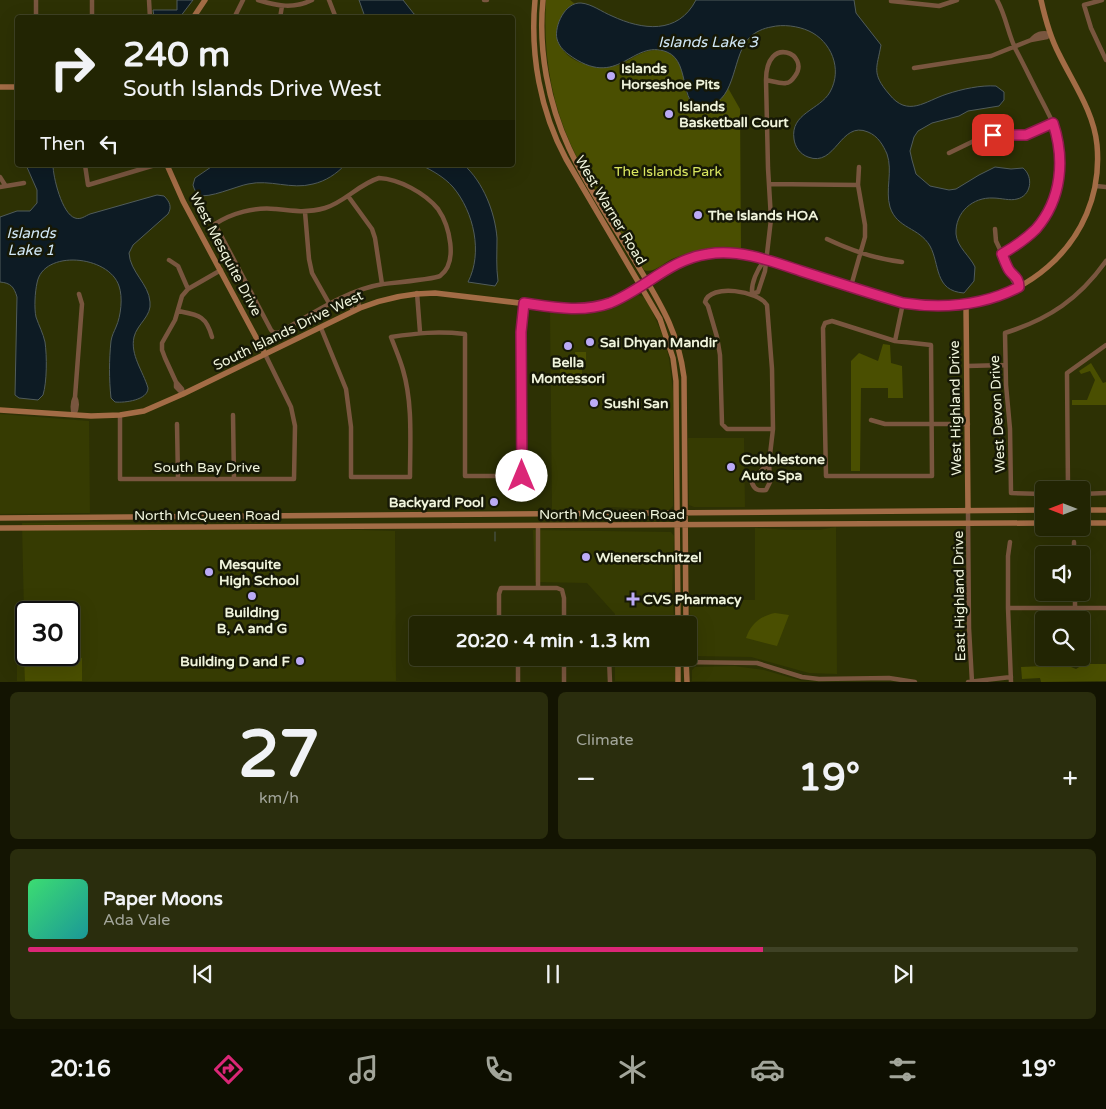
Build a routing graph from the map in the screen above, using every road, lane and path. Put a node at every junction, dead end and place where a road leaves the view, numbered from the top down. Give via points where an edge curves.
1 (36, 0) edge
2 (92, 0) edge
3 (149, 0) edge
4 (205, 0) edge
5 (243, 0) edge
6 (258, 0) edge
7 (312, 0) edge
8 (329, 0) edge
9 (535, 0) edge
10 (543, 0) edge
11 (958, 0) edge
12 (997, 0) edge
13 (1041, 0) edge
14 (1102, 0) edge
15 (891, 1) edge
16 (282, 6) junction
17 (36, 15) edge
18 (92, 15) edge
19 (150, 15) edge
20 (194, 15) edge
21 (236, 15) edge
22 (280, 15) edge
23 (335, 15) edge
24 (1050, 34) junction
25 (1015, 47) junction
26 (1106, 60) edge
27 (914, 68) dead end
28 (766, 80) junction
29 (0, 87) edge
30 (15, 87) edge
31 (1053, 123) junction
32 (949, 153) dead end
33 (859, 166) dead end
34 (85, 167) edge
35 (149, 167) edge
36 (168, 167) edge
37 (0, 176) edge
38 (24, 184) dead end
39 (769, 184) junction
40 (858, 185) junction
41 (2, 186) edge
42 (1096, 186) junction
43 (1106, 187) edge
44 (348, 196) junction
45 (305, 212) junction
46 (995, 229) dead end
47 (827, 239) dead end
48 (861, 252) junction
49 (1002, 254) junction
50 (169, 260) dead end
51 (765, 260) junction
52 (1106, 261) edge
53 (902, 262) dead end
54 (221, 270) junction
55 (648, 282) junction
56 (382, 284) junction
57 (642, 286) junction
58 (850, 286) junction
59 (1019, 287) junction
60 (188, 289) junction
61 (354, 292) junction
62 (79, 294) dead end
63 (417, 294) junction
64 (752, 294) junction
65 (348, 296) junction
66 (524, 303) junction
67 (903, 303) junction
68 (966, 304) junction
69 (330, 305) junction
70 (360, 308) junction
71 (178, 311) junction
72 (353, 311) junction
73 (321, 328) junction
74 (420, 332) junction
75 (212, 337) dead end
76 (895, 341) junction
77 (1106, 345) edge
78 (265, 354) junction
79 (1005, 365) junction
80 (967, 366) junction
81 (676, 385) junction
82 (684, 385) junction
83 (183, 394) junction
84 (0, 410) edge
85 (74, 415) junction
86 (120, 415) junction
87 (233, 415) dead end
88 (871, 420) dead end
89 (177, 424) dead end
90 (932, 424) junction
91 (968, 424) junction
92 (773, 428) junction
93 (770, 463) junction
94 (178, 478) junction
95 (234, 479) junction
96 (1068, 481) edge
97 (1106, 493) edge
98 (1035, 494) edge
99 (1090, 494) edge
100 (1035, 510) edge
101 (1090, 510) edge
102 (1106, 510) edge
103 (968, 511) junction
104 (827, 512) junction
105 (538, 514) junction
106 (604, 514) junction
107 (0, 518) edge
108 (678, 520) junction
109 (686, 520) junction
110 (1035, 523) edge
111 (1090, 523) edge
112 (1106, 523) edge
113 (969, 524) junction
114 (827, 525) junction
115 (538, 526) junction
116 (602, 526) junction
117 (0, 528) edge
118 (1010, 542) dead end
119 (1074, 542) dead end
120 (1074, 546) edge
121 (538, 588) junction
122 (1075, 601) edge
123 (1008, 608) junction
124 (1075, 608) junction
125 (1106, 608) edge
126 (499, 616) edge
127 (564, 616) edge
128 (678, 616) edge
129 (686, 616) edge
130 (697, 660) edge
131 (518, 666) edge
132 (564, 666) edge
133 (612, 666) edge
134 (678, 666) edge
135 (686, 666) edge
136 (846, 679) edge
137 (1011, 679) edge
138 (972, 681) edge
139 (518, 682) edge
140 (564, 682) edge
141 (610, 682) edge
142 (678, 682) edge
143 (687, 682) edge
144 (915, 682) edge
145 (968, 682) edge

1 - 17 street
2 - 18 street
3 - 19 street
4 - 20 main road
5 - 21 street
6 - 16 street
7 - 16 street
8 - 23 street
9 - 57 main road, West Warner Road via 535,55 551,126 566,159
10 - 55 main road, West Warner Road via 544,63 559,123 577,164
11 - 15 street via 939,6
12 - 25 street
13 - 24 main road, South Islands Drive West
14 - 26 street via 1084,5
16 - 22 street
24 - 25 street via 1044,32
24 - 42 main road, South Islands Drive West via 1091,122 1097,143
25 - 27 street via 976,59
25 - 31 street
28 - 28 street via 786,83 793,80 798,74 797,59 791,54 775,54 769,61
28 - 39 street
29 - 30 main road
31 - 32 street via 1026,135 980,138
31 - 49 street via 1060,158 1060,179 1054,201 1036,229
33 - 40 street
34 - 35 street via 88,185
36 - 54 main road, West Mesquite Drive
37 - 41 street
38 - 41 street
39 - 40 street
39 - 51 street via 771,219
40 - 48 street via 865,226
42 - 43 street
42 - 59 main road, South Islands Drive West via 1080,230 1068,248 1037,276
44 - 45 street via 338,203
44 - 56 street via 372,229
44 - 56 street via 369,181 389,179 432,201 448,231 450,260 439,276
45 - 69 street via 312,273
45 - 69 street via 261,209 225,218 215,224 271,330 280,332
46 - 49 street
47 - 48 street
48 - 53 street
48 - 58 street
49 - 59 street via 1014,284
50 - 60 street via 178,266
51 - 55 main road, South Islands Drive West via 734,253 706,254 677,263
51 - 58 main road, South Islands Drive West
51 - 64 street via 758,269
52 - 79 street, West Devon Drive via 1066,304 1045,318 1005,333
54 - 60 street
54 - 78 main road, West Mesquite Drive
55 - 57 main road, South Islands Drive West
55 - 82 main road, West Warner Road via 673,329 683,365
56 - 61 street
57 - 66 main road, South Islands Drive West via 596,307 562,308
57 - 81 main road, West Warner Road via 666,333
58 - 67 main road, South Islands Drive West
59 - 68 main road, South Islands Drive West
60 - 71 street via 182,296
61 - 65 street
61 - 70 street
62 - 85 street via 82,304
63 - 66 main road, South Islands Drive West via 451,294
63 - 70 main road, South Islands Drive West via 394,297
63 - 74 street
64 - 92 street via 765,301 769,312
64 - 92 street via 722,291 706,297 720,355 722,424 730,430
65 - 69 street
65 - 72 street
66 - 74 street via 521,332 522,476 465,476 465,334
67 - 68 main road, South Islands Drive West via 922,306
67 - 76 street
68 - 80 main road, West Highland Drive
70 - 72 main road, South Islands Drive West
71 - 75 street via 203,318
71 - 83 street via 162,343 162,350 176,387
72 - 73 main road, South Islands Drive West
73 - 74 street via 346,389 351,427 351,477 410,477 408,391 391,337
73 - 78 main road, South Islands Drive West
76 - 90 street via 930,345
76 - 90 street via 842,322 825,323 826,476 932,476
77 - 96 street via 1067,373
78 - 83 main road, South Islands Drive West
78 - 95 street, South Bay Drive via 291,408 295,426 294,479
79 - 80 street
79 - 98 street, West Devon Drive via 1012,493
80 - 91 main road, West Highland Drive
81 - 82 main road
81 - 108 main road, West Warner Road
82 - 109 main road, West Warner Road
83 - 86 main road, South Islands Drive West via 156,407
84 - 85 main road, South Islands Drive West
85 - 86 main road, South Islands Drive West
86 - 94 street, South Bay Drive via 120,479
87 - 95 street
88 - 90 street via 885,424
89 - 94 street
90 - 91 street
91 - 103 main road, West Highland Drive
92 - 93 street
93 - 93 street via 752,483 760,491 766,490 770,482
94 - 95 street, South Bay Drive
97 - 99 street
100 - 103 main road, North McQueen Road
101 - 102 main road
103 - 104 main road, North McQueen Road
103 - 113 street, East Highland Drive
104 - 109 main road, North McQueen Road
104 - 114 main road
105 - 106 main road, North McQueen Road
105 - 107 main road, North McQueen Road
105 - 115 main road
106 - 108 main road, North McQueen Road
106 - 116 main road
108 - 109 main road, North McQueen Road
108 - 109 main road, North McQueen Road
108 - 116 main road, North McQueen Road
108 - 128 main road, West Warner Road
109 - 114 main road, North McQueen Road
109 - 129 main road, West Warner Road
110 - 113 main road, North McQueen Road
111 - 112 main road
113 - 114 main road, North McQueen Road
113 - 138 street, East Highland Drive
115 - 116 main road, North McQueen Road
115 - 117 main road, North McQueen Road
115 - 121 street
118 - 123 street
119 - 120 street
121 - 126 street via 502,588
121 - 127 street via 562,590
122 - 124 street
123 - 124 street
123 - 137 street
124 - 125 street
130 - 136 street via 758,663 802,677
131 - 139 street
132 - 140 street
133 - 141 street
134 - 142 main road
135 - 143 main road
136 - 144 street via 889,678
137 - 138 street
138 - 145 street

